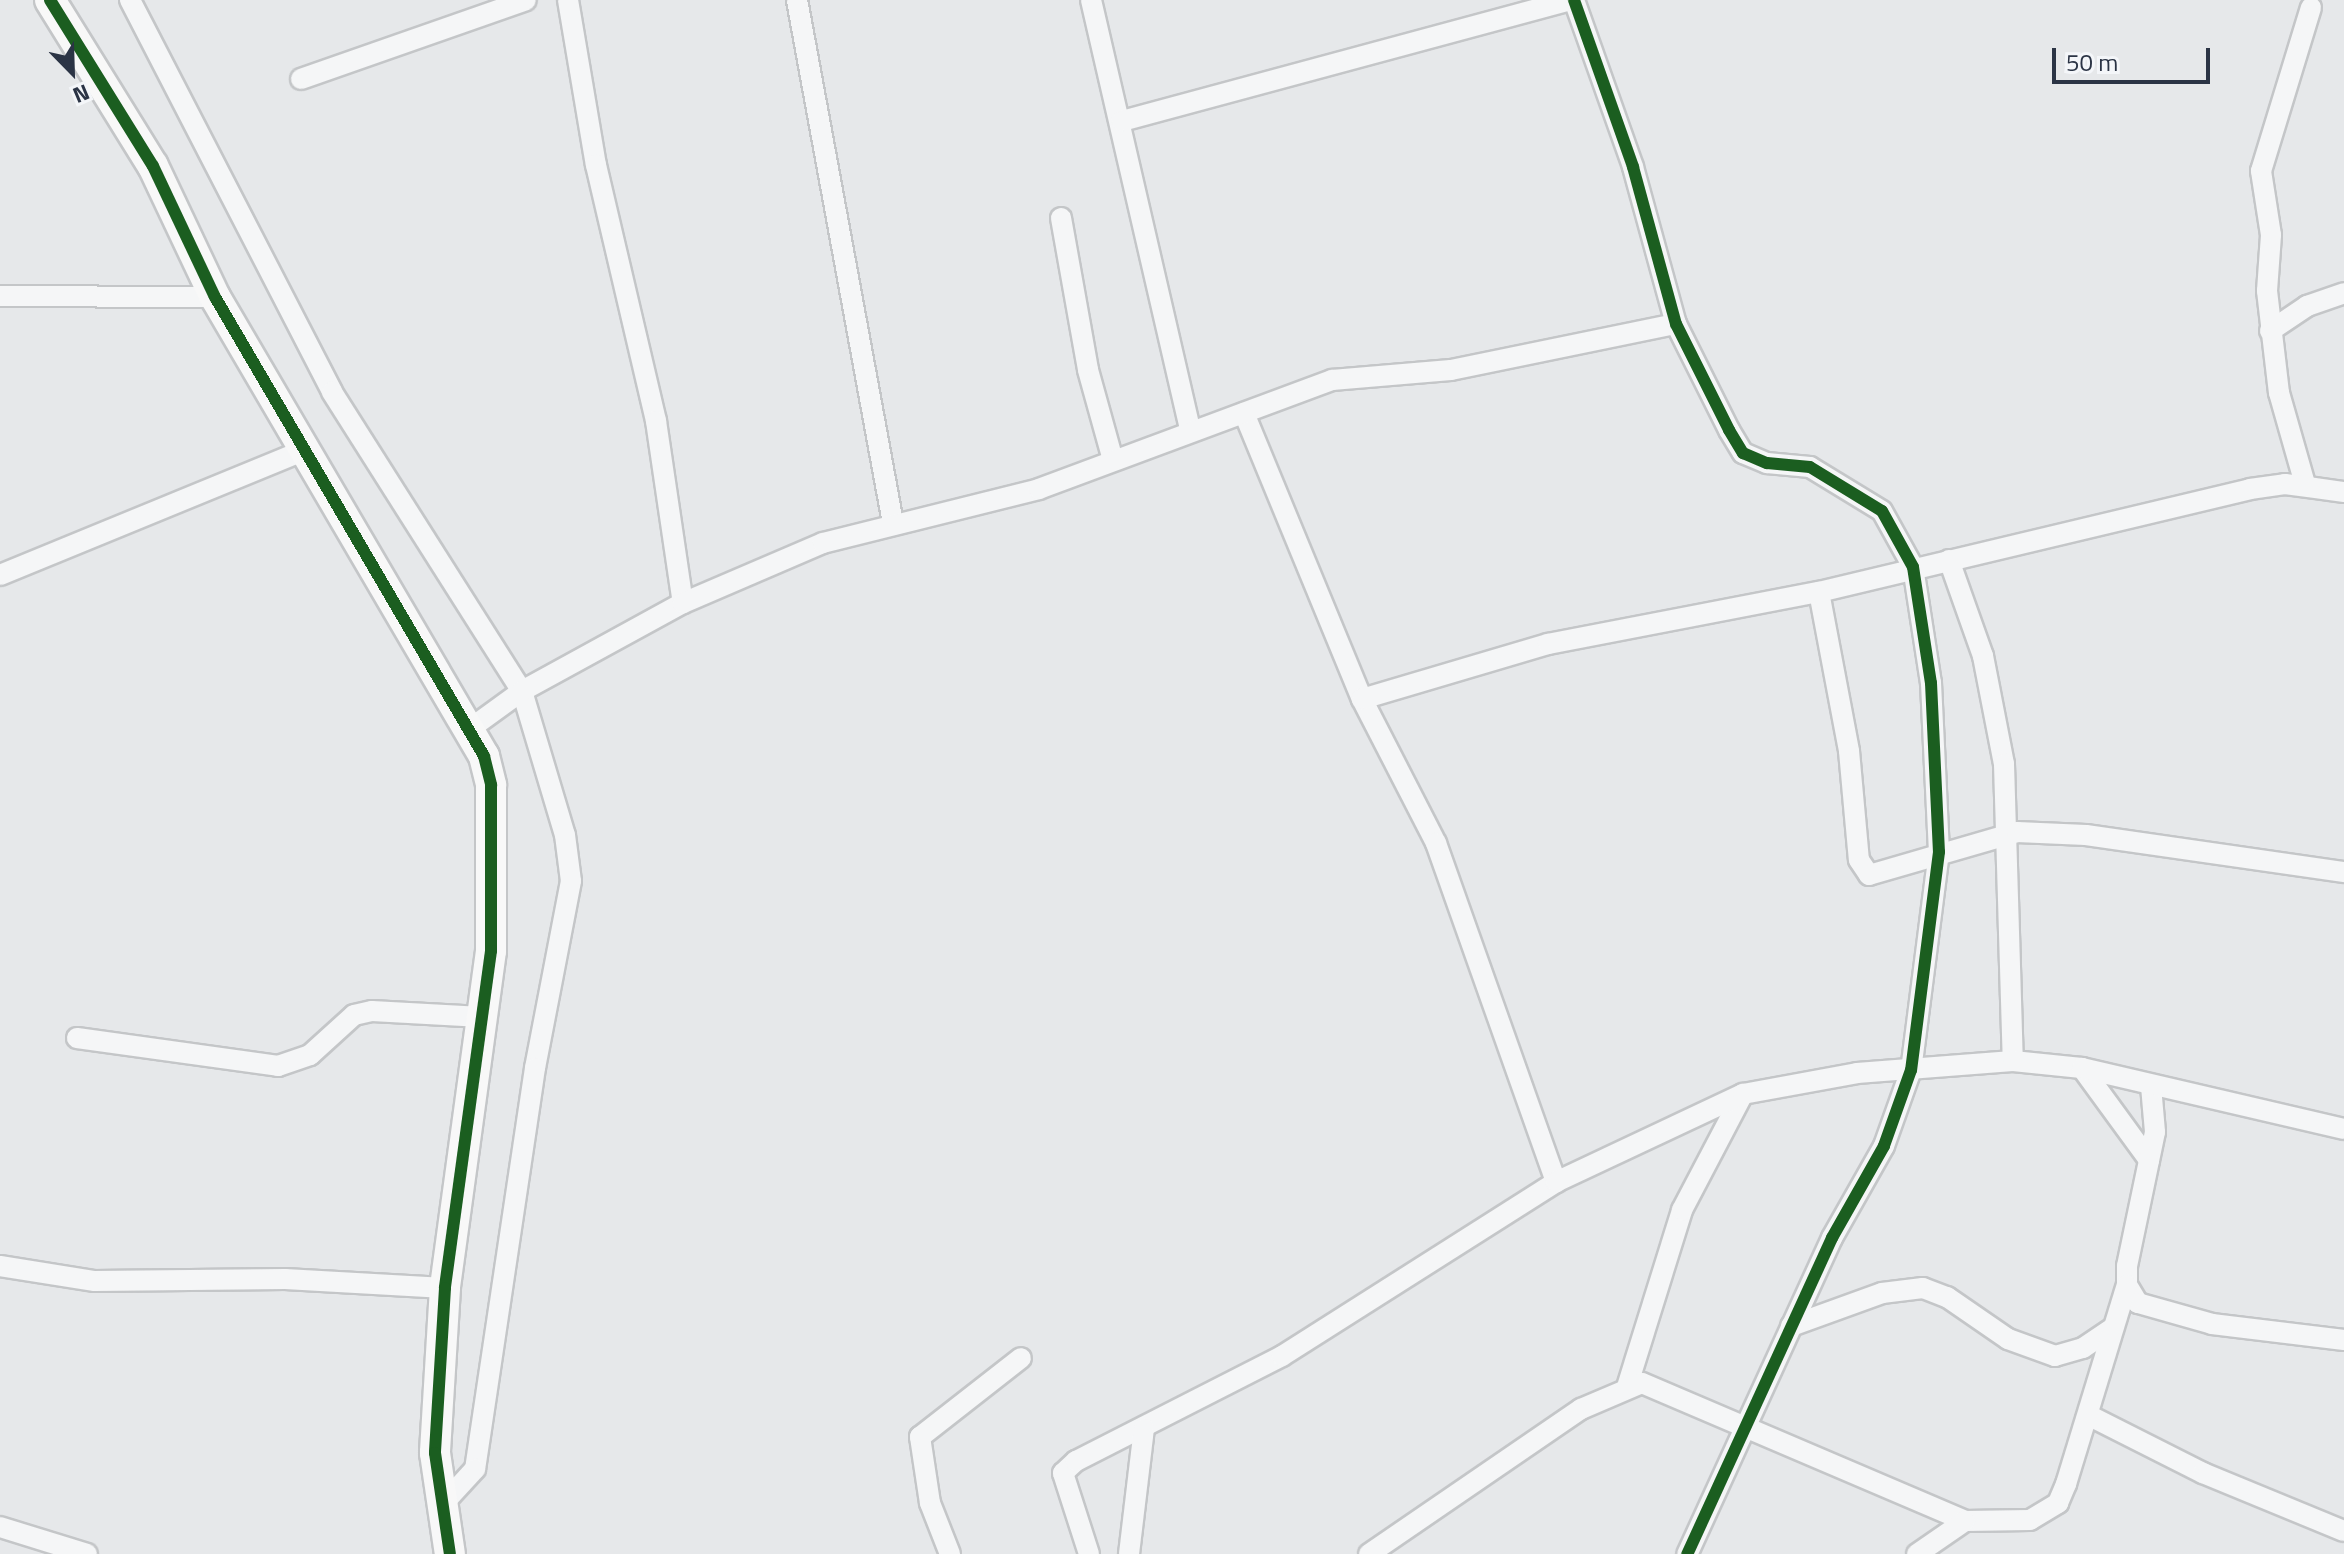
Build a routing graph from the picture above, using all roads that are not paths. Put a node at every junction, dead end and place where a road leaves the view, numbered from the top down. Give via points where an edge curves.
1 (50, 0) edge
2 (130, 0) edge
3 (526, 0) edge
4 (568, 0) edge
5 (797, 0) edge
6 (1091, 0) edge
7 (1572, 0) edge
8 (2311, 7) dead end
9 (301, 79) dead end
10 (1122, 121) junction
11 (1061, 218) dead end
12 (2344, 293) edge
13 (0, 296) edge
14 (215, 297) junction
15 (1676, 324) junction
16 (2270, 331) junction
17 (1244, 413) junction
18 (1190, 429) junction
19 (303, 451) junction
20 (1113, 460) junction
21 (2305, 484) junction
22 (2344, 492) edge
23 (893, 523) junction
24 (1949, 560) junction
25 (1913, 567) junction
26 (0, 575) edge
27 (1819, 592) junction
28 (683, 603) junction
29 (522, 691) junction
30 (1362, 699) junction
31 (471, 728) junction
32 (2003, 833) junction
33 (1939, 852) junction
34 (2344, 872) edge
35 (482, 1017) junction
36 (77, 1038) dead end
37 (2013, 1061) junction
38 (2082, 1068) junction
39 (1911, 1070) junction
40 (2151, 1086) junction
41 (1743, 1094) junction
42 (2344, 1129) edge
43 (2149, 1160) junction
44 (1556, 1182) junction
45 (0, 1266) edge
46 (2127, 1285) junction
47 (445, 1288) junction
48 (1791, 1326) junction
49 (2111, 1329) junction
50 (2344, 1340) edge
51 (1021, 1358) dead end
52 (1627, 1387) junction
53 (2090, 1416) junction
54 (1746, 1427) junction
55 (1144, 1429) junction
56 (441, 1506) junction
57 (1965, 1521) junction
58 (0, 1527) edge
59 (2344, 1531) edge
60 (87, 1554) edge
61 (450, 1554) edge
62 (950, 1554) edge
63 (1089, 1554) edge
64 (1129, 1554) edge
65 (1369, 1554) edge
66 (1687, 1554) edge
67 (1917, 1554) edge

1 - 14 street via 153,166
2 - 29 street via 332,392
3 - 9 street
4 - 28 street via 596,165 656,421
5 - 23 street
6 - 10 street
7 - 10 street
7 - 15 street via 1633,167
8 - 16 street via 2261,171 2271,235
10 - 18 street
11 - 20 street via 1088,370
12 - 16 street via 2307,306
13 - 14 street
14 - 19 street
15 - 17 street via 1451,370 1332,380
15 - 25 street via 1743,453 1767,463 1810,467 1855,490 1882,511
16 - 21 street via 2288,434
17 - 18 street
17 - 30 street
18 - 20 street
19 - 26 street
19 - 31 street
20 - 23 street via 1004,499
21 - 22 street
21 - 24 street via 2250,489
23 - 28 street via 823,543
24 - 25 street
24 - 32 street via 1994,706 2004,764
25 - 27 street
25 - 33 street via 1931,683
27 - 30 street via 1548,644
27 - 33 street via 1835,656 1863,870 1896,873
28 - 29 street
29 - 31 street
29 - 56 street via 565,835 571,881 535,1068 475,1469
30 - 44 street via 1436,843
31 - 35 street via 484,756 491,800 494,892
32 - 33 street
32 - 34 street via 2086,835
32 - 37 street
33 - 39 street
35 - 36 street via 372,1011 354,1015 310,1055 278,1066
35 - 47 street
37 - 38 street
37 - 39 street
38 - 40 street
38 - 43 street
39 - 41 street via 1793,1081
39 - 48 street via 1884,1146
40 - 42 street
40 - 43 street
41 - 44 street
41 - 52 street via 1682,1210
43 - 46 street
44 - 55 street via 1308,1341
45 - 47 street via 95,1281 285,1279
46 - 49 street
46 - 50 street via 2138,1303 2165,1314
47 - 56 street via 435,1453
48 - 49 street via 1903,1288 1936,1291 2008,1339 2055,1356 2083,1348
48 - 54 street
49 - 53 street
51 - 62 street via 920,1437 930,1503
52 - 54 street via 1642,1383 1663,1390
52 - 65 street via 1581,1409
53 - 57 street via 2052,1508 2030,1520
53 - 59 street via 2203,1473
54 - 57 street
54 - 66 street
55 - 63 street via 1091,1452 1063,1473
55 - 64 street
56 - 61 street
57 - 67 street
58 - 60 street

